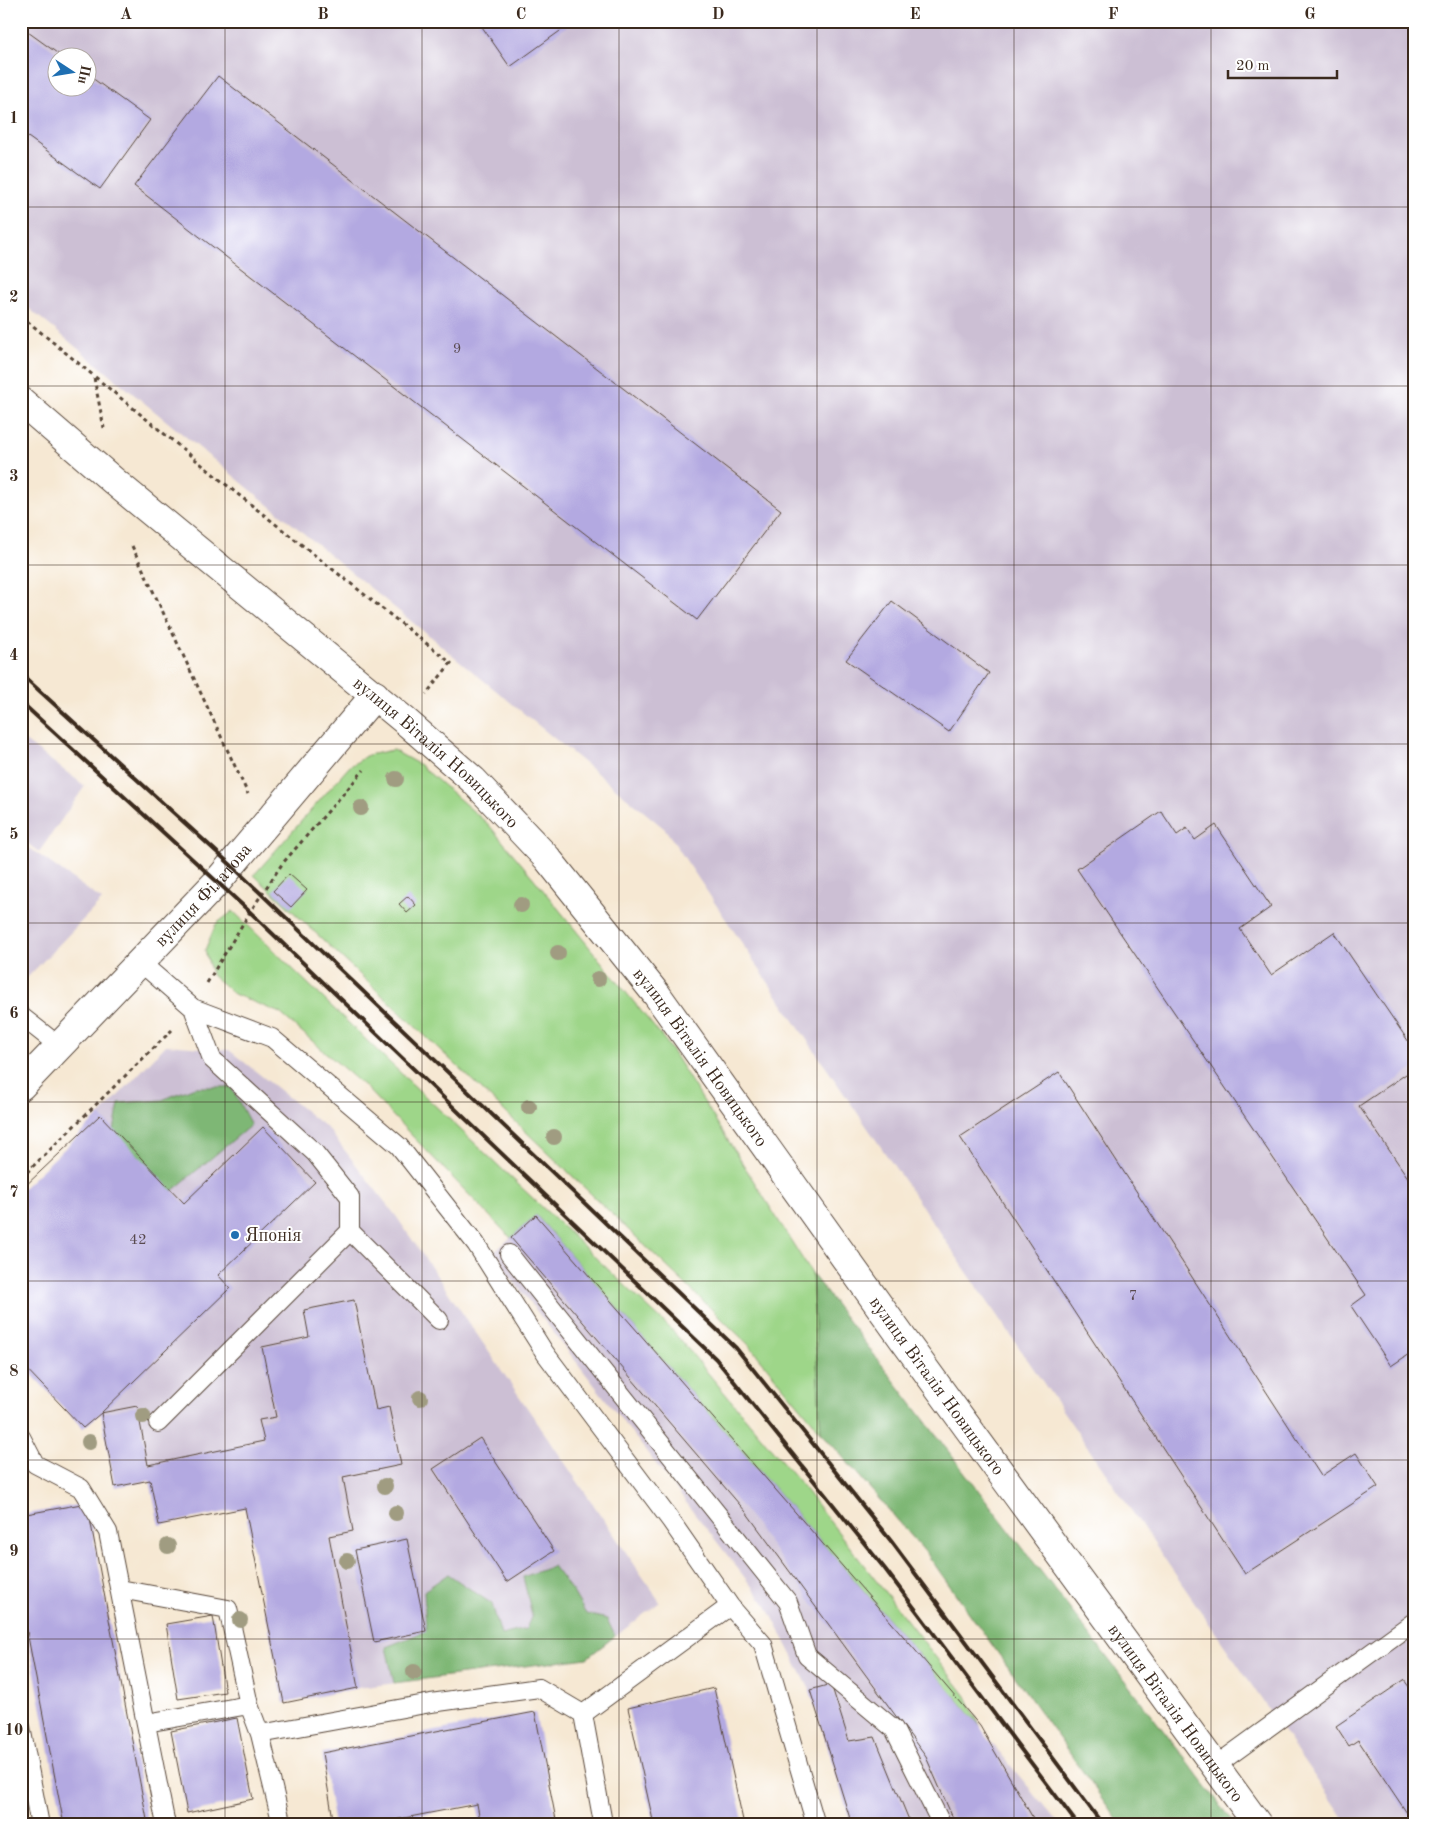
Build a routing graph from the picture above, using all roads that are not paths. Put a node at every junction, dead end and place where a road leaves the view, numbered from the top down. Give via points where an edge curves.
1 (21, 401) edge
2 (375, 695) junction
3 (140, 962) junction
4 (194, 1008) junction
5 (21, 1016) edge
6 (59, 1046) junction
7 (21, 1086) edge
8 (350, 1231) junction
9 (509, 1254) dead end
10 (439, 1320) dead end
11 (158, 1423) dead end
12 (21, 1437) edge
13 (120, 1589) junction
14 (730, 1606) junction
15 (1415, 1621) edge
16 (249, 1705) junction
17 (583, 1714) junction
18 (146, 1723) junction
19 (21, 1727) edge
20 (260, 1734) junction
21 (1214, 1766) junction
22 (603, 1823) dead end
23 (40, 1825) edge
24 (166, 1825) edge
25 (282, 1825) edge
26 (816, 1825) edge
27 (942, 1825) edge
28 (1258, 1825) edge

1 - 2 street, вулиця Віталія Новицького
2 - 3 street, вулиця Філатова via 217,882
2 - 21 street, вулиця Віталія Новицького via 473,780 546,858 657,995
3 - 4 lane
3 - 6 street, вулиця Філатова
4 - 8 lane via 212,1059 315,1153 350,1197
4 - 14 lane via 272,1038 399,1146 476,1244 545,1353 671,1521
5 - 6 lane
6 - 7 street, вулиця Філатова
8 - 10 lane
8 - 11 lane
9 - 27 lane via 788,1602 807,1656 894,1729
12 - 13 lane via 35,1464 81,1488 108,1532
13 - 16 lane via 228,1609
13 - 18 lane
14 - 17 lane
14 - 26 lane via 763,1644
15 - 21 lane
16 - 18 lane
16 - 20 lane
17 - 20 lane via 539,1688 431,1703
17 - 22 lane
18 - 24 lane
19 - 23 lane
20 - 25 lane
21 - 28 street, вулиця Віталія Новицького

